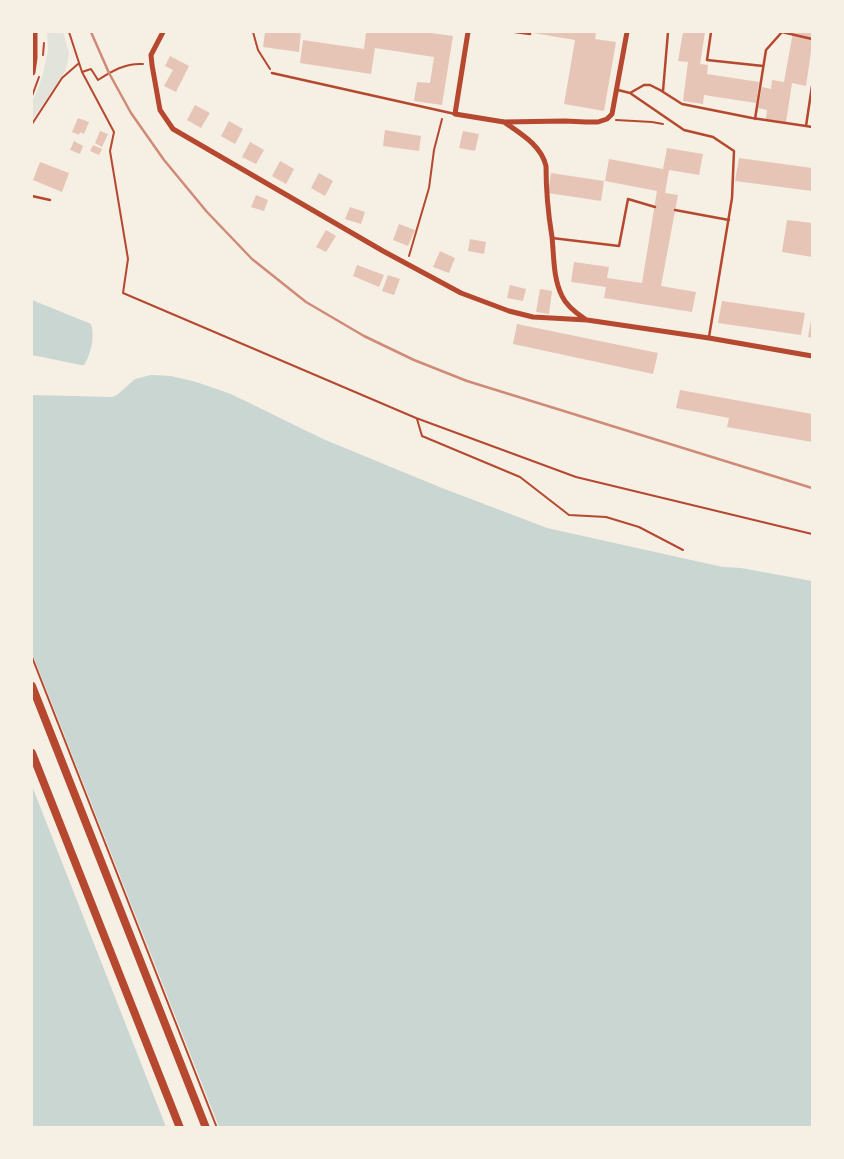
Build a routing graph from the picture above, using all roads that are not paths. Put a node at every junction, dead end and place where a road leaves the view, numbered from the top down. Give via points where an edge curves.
1 (34, 32) edge
2 (163, 32) edge
3 (468, 32) edge
4 (515, 32) edge
5 (628, 32) edge
6 (668, 32) edge
7 (711, 32) edge
8 (530, 33) edge
9 (813, 38) edge
10 (763, 66) junction
11 (32, 72) edge
12 (272, 73) road end
13 (813, 86) edge
14 (618, 90) junction
15 (663, 91) junction
16 (629, 93) junction
17 (455, 114) junction
18 (755, 119) junction
19 (504, 122) junction
20 (806, 126) junction
21 (813, 127) edge
22 (32, 196) edge
23 (50, 200) dead end
24 (654, 207) dead end
25 (676, 211) dead end
26 (729, 220) junction
27 (552, 238) junction
28 (587, 320) junction
29 (709, 338) junction
30 (813, 355) edge
31 (32, 686) edge
32 (32, 753) edge
33 (180, 1128) edge
34 (206, 1128) edge

1 - 11 main road
2 - 28 street via 151,55 152,65 160,110 173,129 461,293 533,317
3 - 17 street
4 - 8 lane
5 - 14 street
6 - 15 lane
7 - 10 lane via 707,60
9 - 10 lane via 782,32 766,50
10 - 18 lane
12 - 17 lane
13 - 20 lane
14 - 16 lane
14 - 19 street via 612,114 598,122
15 - 16 lane via 644,85
15 - 18 lane via 682,104
16 - 26 lane via 684,130 713,136 734,151
17 - 19 street
18 - 20 lane
19 - 27 street via 533,144 545,160
20 - 21 lane
22 - 23 lane
24 - 27 lane via 628,199 619,246
25 - 26 lane
26 - 29 lane
27 - 28 street via 562,296
28 - 29 street
29 - 30 street
31 - 34 main road
32 - 33 main road

